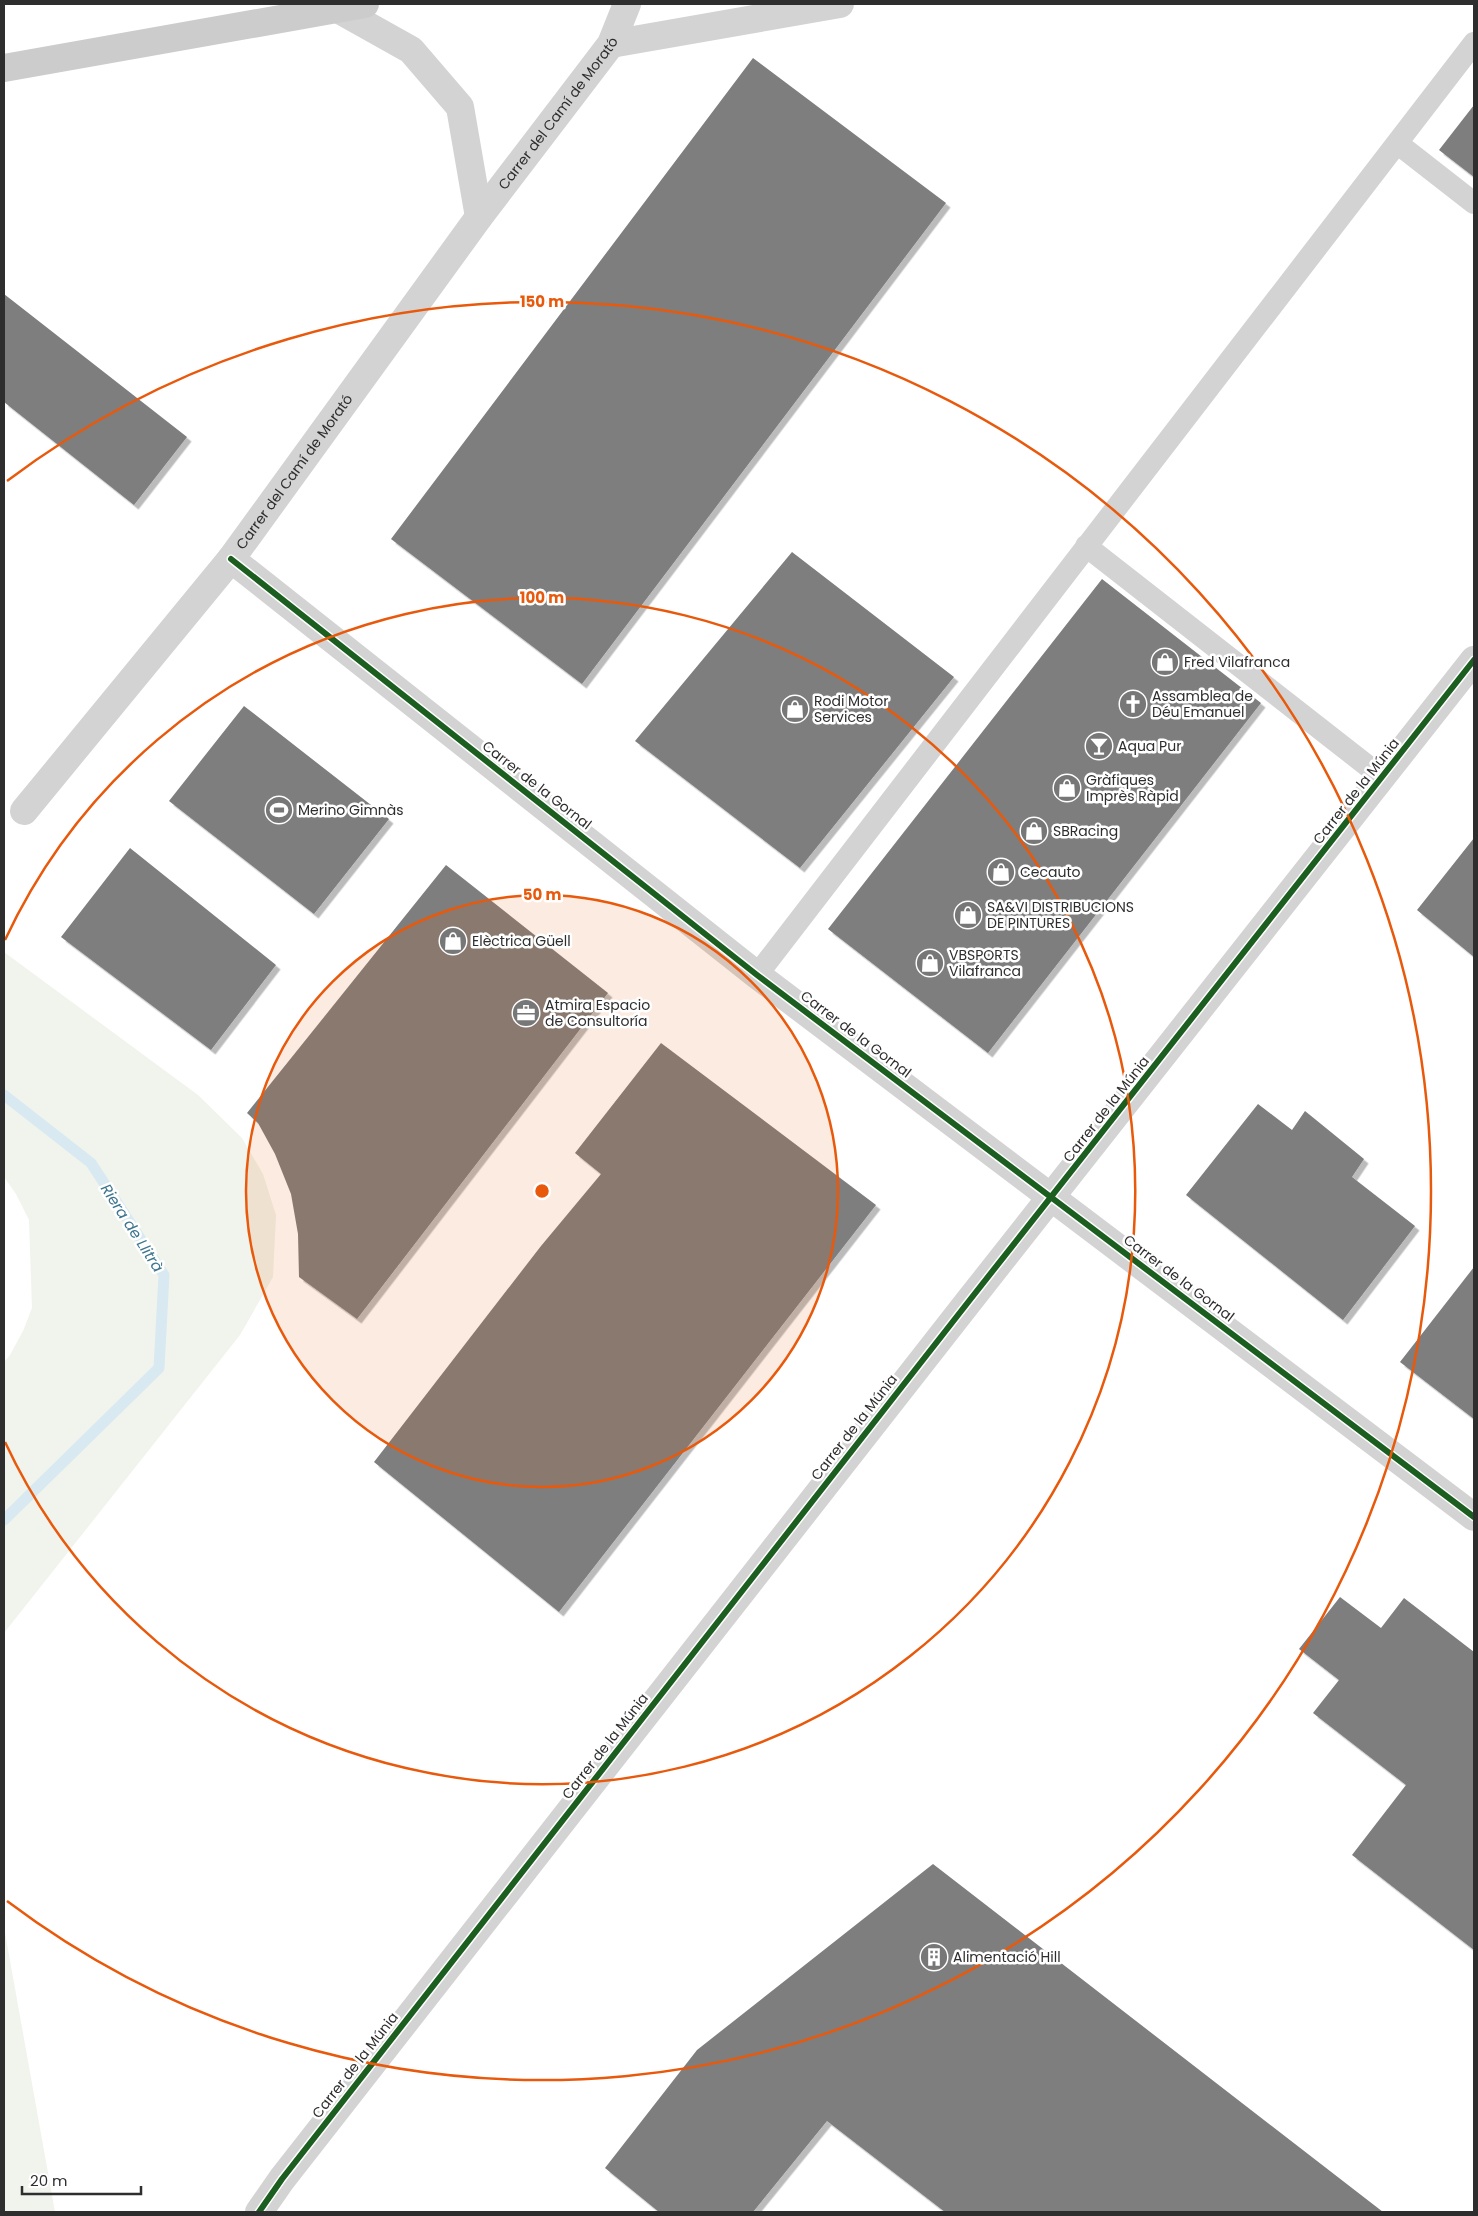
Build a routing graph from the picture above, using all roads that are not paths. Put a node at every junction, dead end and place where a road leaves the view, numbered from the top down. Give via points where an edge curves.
1 (365, 4) edge
2 (627, 4) edge
3 (840, 4) edge
4 (336, 8) junction
5 (1474, 43) edge
6 (611, 44) junction
7 (4, 68) edge
8 (1397, 144) junction
9 (1474, 203) edge
10 (479, 217) junction
11 (1086, 546) junction
12 (231, 559) junction
13 (1474, 660) edge
14 (1383, 778) junction
15 (24, 810) dead end
16 (757, 975) junction
17 (1051, 1198) junction
18 (1474, 1517) edge
19 (259, 2212) edge

1 - 4 main road
2 - 6 street, Carrer del Camí de Morató
3 - 6 street
4 - 7 main road
4 - 10 street via 411,50 460,107
5 - 8 lane
6 - 10 street, Carrer del Camí de Morató
8 - 9 lane
8 - 11 lane
10 - 12 street, Carrer del Camí de Morató
11 - 14 lane
11 - 16 lane
12 - 15 street, Carrer del Camí de Morató
12 - 16 street, Carrer de la Gornal
13 - 14 street, Carrer de la Múnia
14 - 17 street, Carrer de la Múnia
16 - 17 street, Carrer de la Gornal
17 - 18 street, Carrer de la Gornal
17 - 19 street, Carrer de la Múnia

